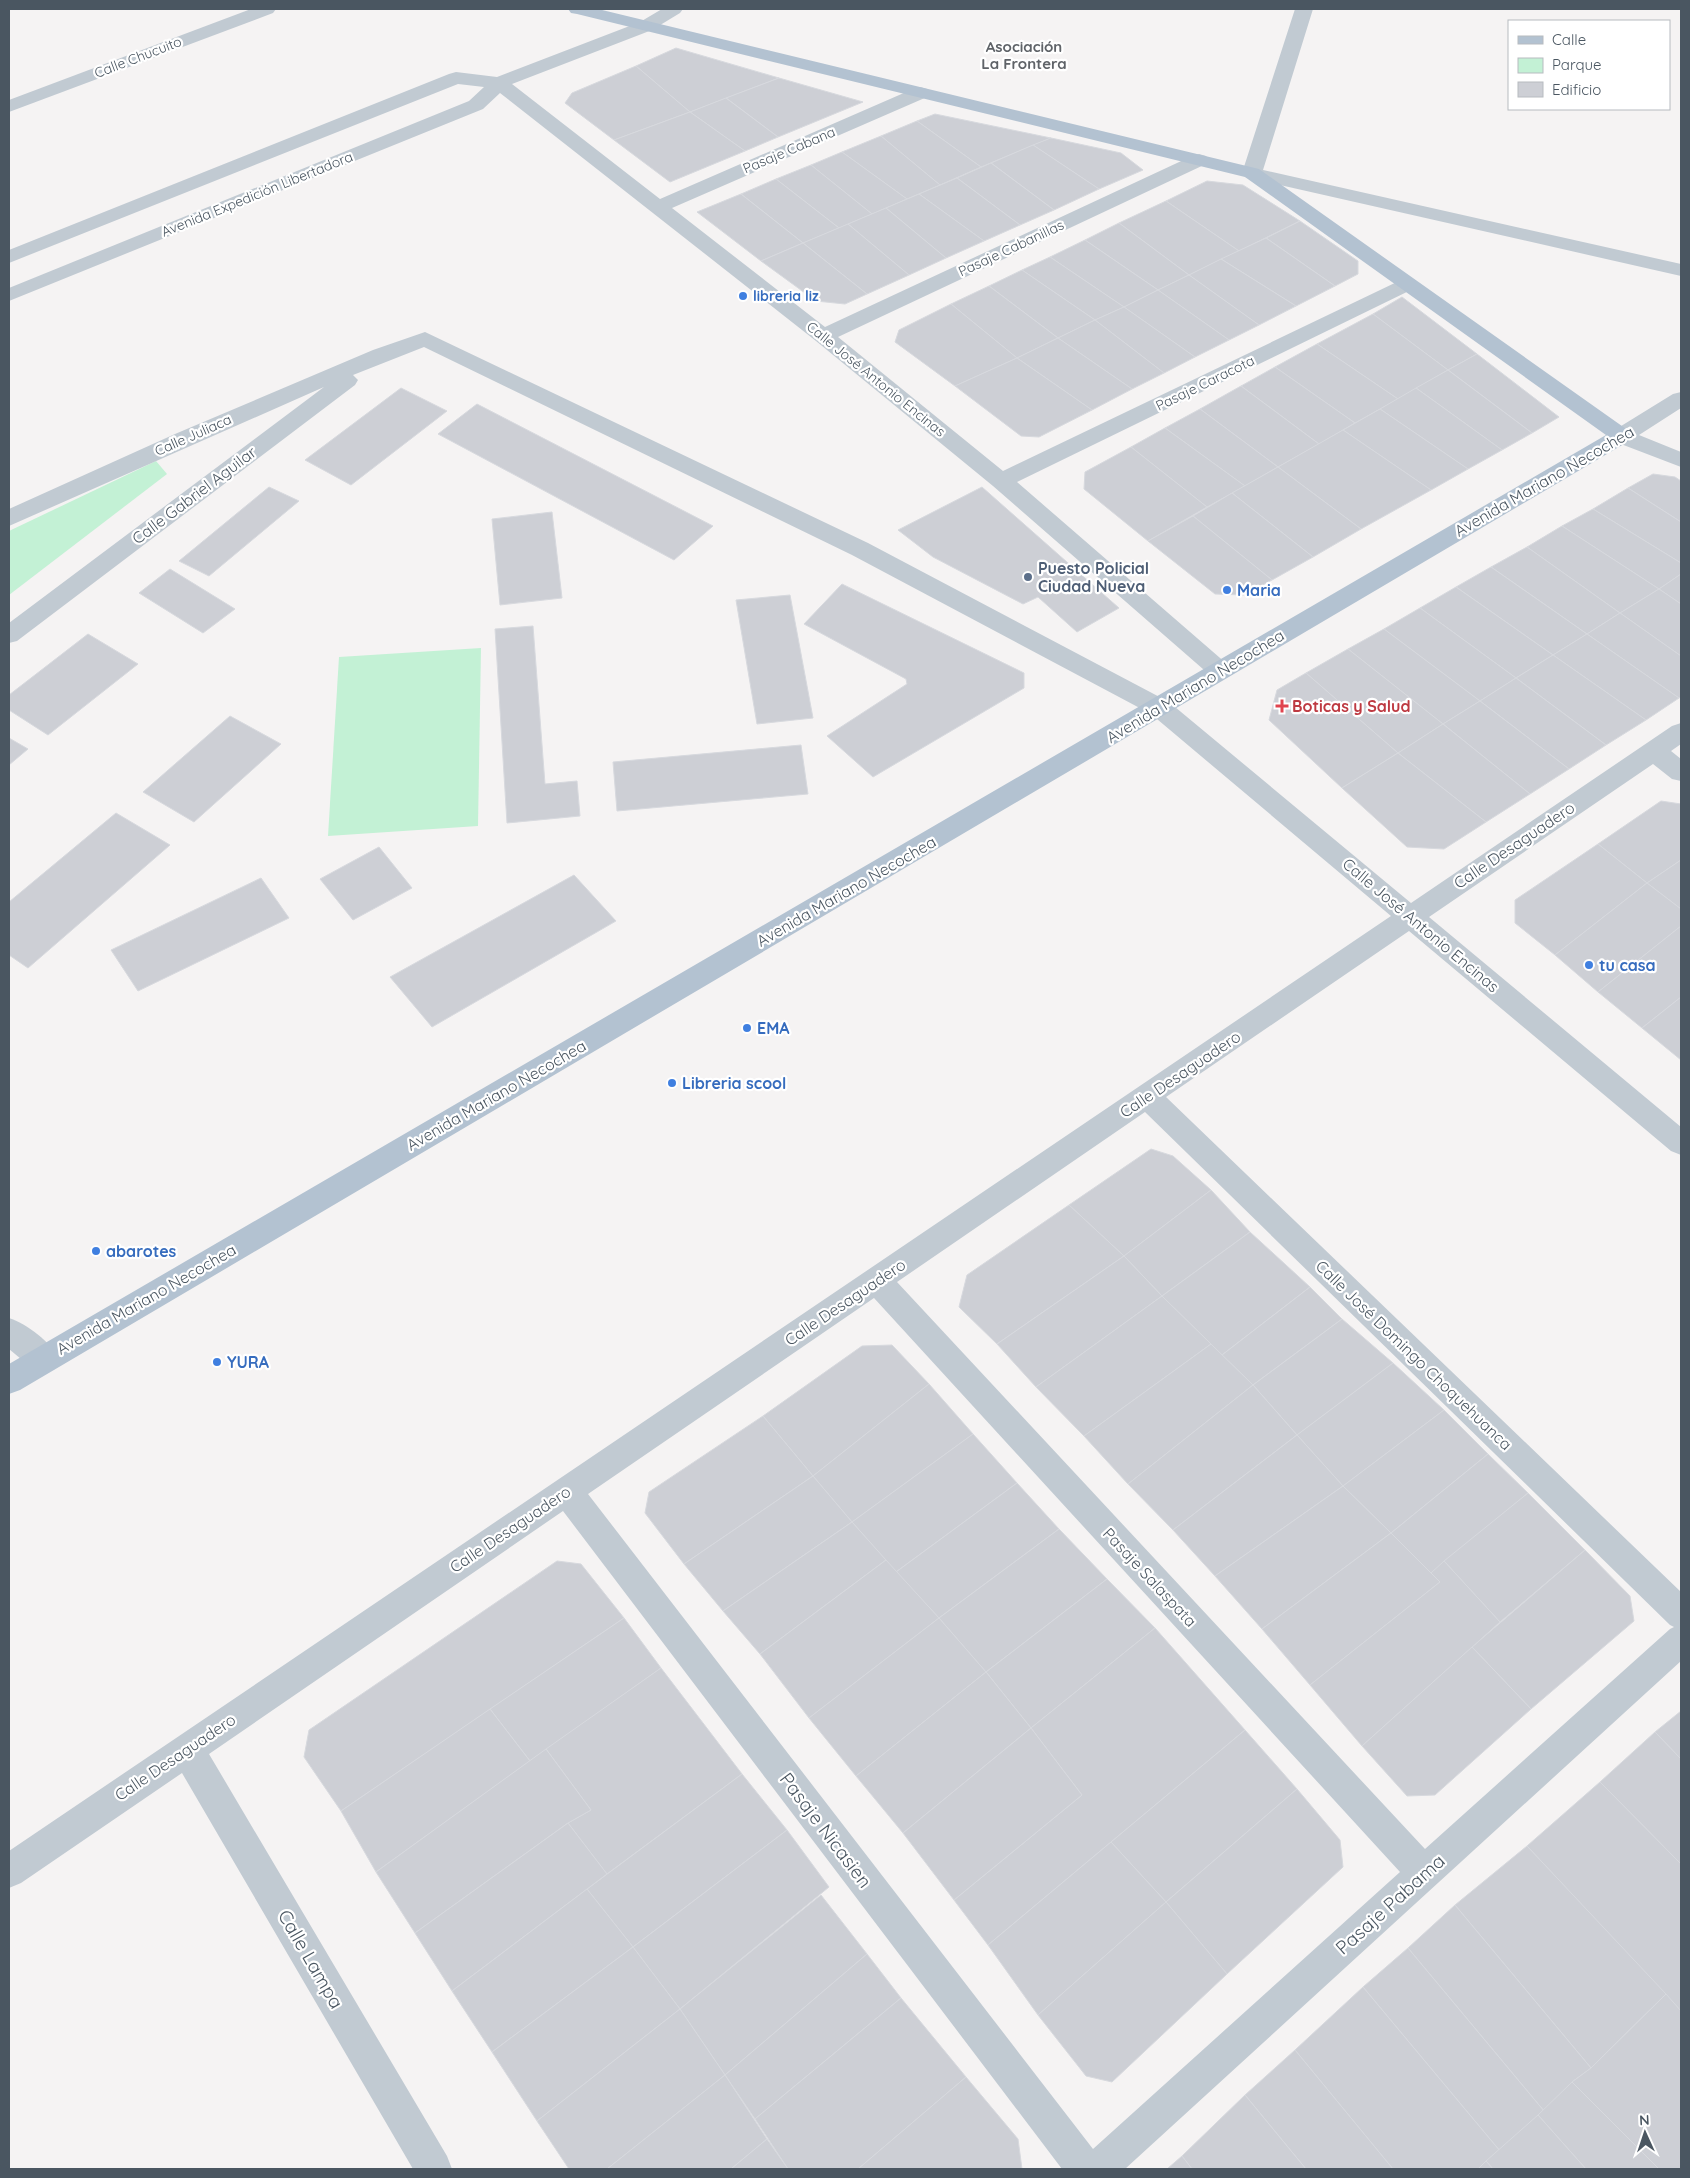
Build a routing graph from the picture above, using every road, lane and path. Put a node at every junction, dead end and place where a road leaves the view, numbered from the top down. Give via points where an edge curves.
1 (267, 9) edge
2 (577, 9) edge
3 (674, 9) edge
4 (1304, 9) edge
5 (646, 26) junction
6 (499, 83) junction
7 (920, 93) junction
8 (9, 106) edge
9 (1199, 160) junction
10 (1252, 174) junction
11 (658, 206) junction
12 (9, 257) edge
13 (1681, 270) edge
14 (1408, 284) junction
15 (9, 295) edge
16 (823, 336) junction
17 (380, 354) junction
18 (1681, 399) edge
19 (1621, 436) junction
20 (1681, 460) edge
21 (1002, 481) junction
22 (9, 518) edge
23 (9, 635) edge
24 (1219, 670) junction
25 (1160, 708) junction
26 (1681, 732) edge
27 (1653, 751) junction
28 (1681, 772) edge
29 (1410, 916) junction
30 (1147, 1096) junction
31 (1681, 1143) edge
32 (876, 1280) junction
33 (9, 1331) edge
34 (44, 1359) junction
35 (9, 1380) edge
36 (567, 1491) junction
37 (1681, 1614) edge
38 (1681, 1640) edge
39 (187, 1749) junction
40 (9, 1871) edge
41 (1424, 1873) junction
42 (434, 2169) edge
43 (1085, 2169) edge
44 (1098, 2169) edge

1 - 8 street, Calle Chucuito
2 - 5 main road
3 - 5 street, Avenida Expedición Libertadora
4 - 10 street
5 - 6 street, Avenida Expedición Libertadora
5 - 7 main road
6 - 11 street, Calle José Antonio Encinas
6 - 12 street, Avenida Expedición Libertadora via 456,78
6 - 15 street, Avenida Expedición Libertadora via 476,105
7 - 9 main road
7 - 11 street, Pasaje Cabana
9 - 10 main road
9 - 16 street, Pasaje Cabanillas
10 - 13 street
10 - 14 main road
11 - 16 street, Calle José Antonio Encinas
14 - 19 main road
14 - 21 street, Pasaje Caracota
16 - 21 street, Calle José Antonio Encinas
17 - 22 street, Calle Juliaca
17 - 23 street, Calle Gabriel Aguilar
17 - 25 street, Calle José Antonio Encinas via 425,338 860,549
18 - 19 street, Avenida Mariano Necochea
19 - 20 street
19 - 24 main road, Avenida Mariano Necochea
21 - 24 street, Calle José Antonio Encinas
24 - 25 main road, Avenida Mariano Necochea
25 - 29 street, Calle José Antonio Encinas
25 - 34 main road, Avenida Mariano Necochea
26 - 27 street, Calle Desaguadero
27 - 28 street
27 - 29 street, Calle Desaguadero
29 - 30 street, Calle Desaguadero
29 - 31 street, Calle José Antonio Encinas
30 - 32 street, Calle Desaguadero
30 - 37 street, Calle José Domingo Choquehuanca
32 - 36 street, Calle Desaguadero
32 - 41 street, Pasaje Salaspata
33 - 34 street
34 - 35 main road, Avenida Mariano Necochea
36 - 39 street, Calle Desaguadero
36 - 43 street, Pasaje Nicasien
38 - 41 street, Pasaje Pabama
39 - 40 street, Calle Desaguadero
39 - 42 street, Calle Lampa
41 - 44 street, Pasaje Pabama

